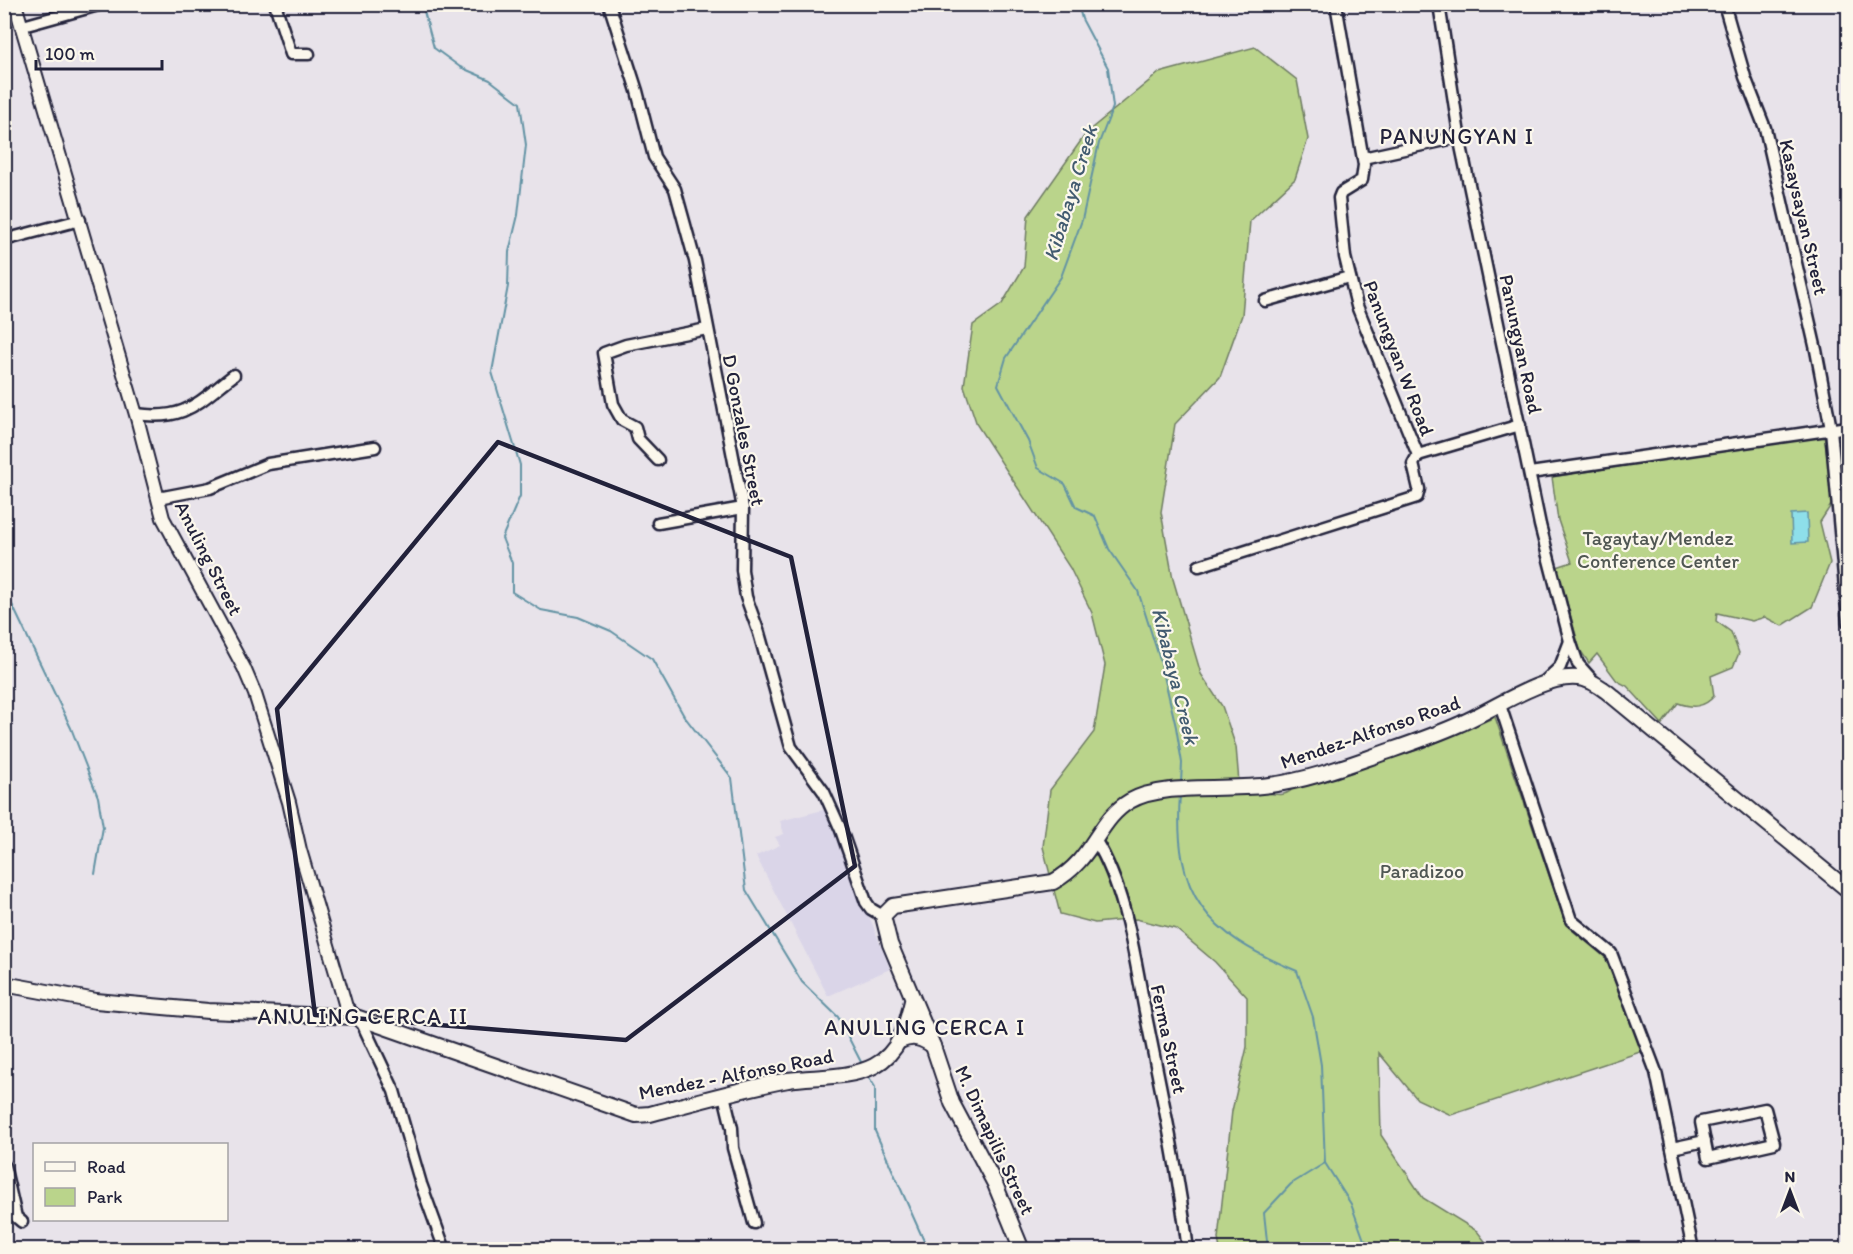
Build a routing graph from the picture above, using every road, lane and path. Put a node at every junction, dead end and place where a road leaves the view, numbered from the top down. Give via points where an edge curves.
1 (15, 4) edge
2 (102, 4) edge
3 (275, 4) edge
4 (609, 4) edge
5 (1336, 4) edge
6 (1439, 4) edge
7 (1724, 4) edge
8 (22, 26) junction
9 (309, 54) dead end
10 (1459, 137) junction
11 (1364, 158) junction
12 (80, 220) junction
13 (4, 240) edge
14 (1349, 277) junction
15 (1266, 301) dead end
16 (707, 329) junction
17 (234, 375) dead end
18 (136, 414) junction
19 (1520, 425) junction
20 (1848, 427) edge
21 (1831, 429) junction
22 (375, 447) dead end
23 (1418, 454) junction
24 (658, 460) dead end
25 (1530, 473) junction
26 (158, 498) junction
27 (743, 508) junction
28 (658, 524) dead end
29 (1199, 566) dead end
30 (1848, 622) edge
31 (1570, 641) junction
32 (1594, 682) junction
33 (1540, 685) junction
34 (1500, 705) junction
35 (1096, 841) junction
36 (1848, 890) edge
37 (883, 915) junction
38 (4, 984) edge
39 (912, 1000) junction
40 (356, 1017) junction
41 (900, 1041) junction
42 (933, 1046) junction
43 (724, 1095) junction
44 (1705, 1141) junction
45 (1672, 1148) junction
46 (4, 1165) edge
47 (22, 1222) dead end
48 (754, 1223) dead end
49 (445, 1250) edge
50 (1022, 1250) edge
51 (1188, 1250) edge
52 (1694, 1250) edge

1 - 8 street, Anuling Street
2 - 8 street
3 - 9 street via 291,54
4 - 16 street, D Gonzales Street via 654,157 675,189 682,211
5 - 11 street, Panungyan W Road
6 - 10 street, Panungyan Road
7 - 21 street, Kasaysayan Street via 1777,171
8 - 12 street, Anuling Street
10 - 11 street
10 - 19 street, Panungyan Road
11 - 14 street, Panungyan W Road via 1362,180 1339,198
12 - 13 street
12 - 18 street, Anuling Street
14 - 15 street
14 - 23 street, Panungyan W Road via 1376,357
16 - 24 street via 604,353 613,404 622,420 635,427 638,439
16 - 27 street, D Gonzales Street
17 - 18 street via 188,410 162,417
18 - 26 street, Anuling Street
19 - 23 street, Panungyan W Road
19 - 25 street, Panungyan Road
20 - 21 street
21 - 25 street
21 - 30 street, Kasaysayan Street
22 - 26 street via 268,464 210,488
23 - 29 street via 1413,464 1417,497
25 - 31 street, Panungyan Road
26 - 40 street, Anuling Street via 176,546 255,694 346,1007
27 - 28 street
27 - 37 street, D Gonzales Street via 742,579 791,747 824,792 866,902
31 - 32 street, Panungyan Road via 1578,664
31 - 33 street via 1560,667
32 - 33 main road, Mendez-Alfonso Road via 1577,677
32 - 36 main road
33 - 34 main road, Mendez-Alfonso Road
34 - 35 main road, Mendez-Alfonso Road via 1414,742 1281,784 1222,790 1192,788 1129,801 1106,824
34 - 45 street via 1571,920 1611,953 1656,1072
35 - 37 main road, Mendez-Alfonso Road via 1076,867 1053,882 892,906
35 - 51 street, Ferma Street via 1111,868 1140,987 1170,1128
37 - 39 main road via 885,932
38 - 40 main road, Mendez - Alfonso Road via 96,1001 208,1011
39 - 41 main road, Mendez - Alfonso Road
39 - 42 main road, M. Dimapilis Street
40 - 43 main road, Mendez - Alfonso Road via 622,1112 650,1114
40 - 49 street via 394,1091
41 - 42 main road via 918,1038
41 - 43 main road, Mendez - Alfonso Road via 874,1066
42 - 50 main road, M. Dimapilis Street via 952,1103 995,1184
43 - 48 street via 733,1148
44 - 44 street via 1708,1158 1774,1143 1765,1109 1701,1122
44 - 45 street
45 - 52 street
46 - 47 street via 16,1216

